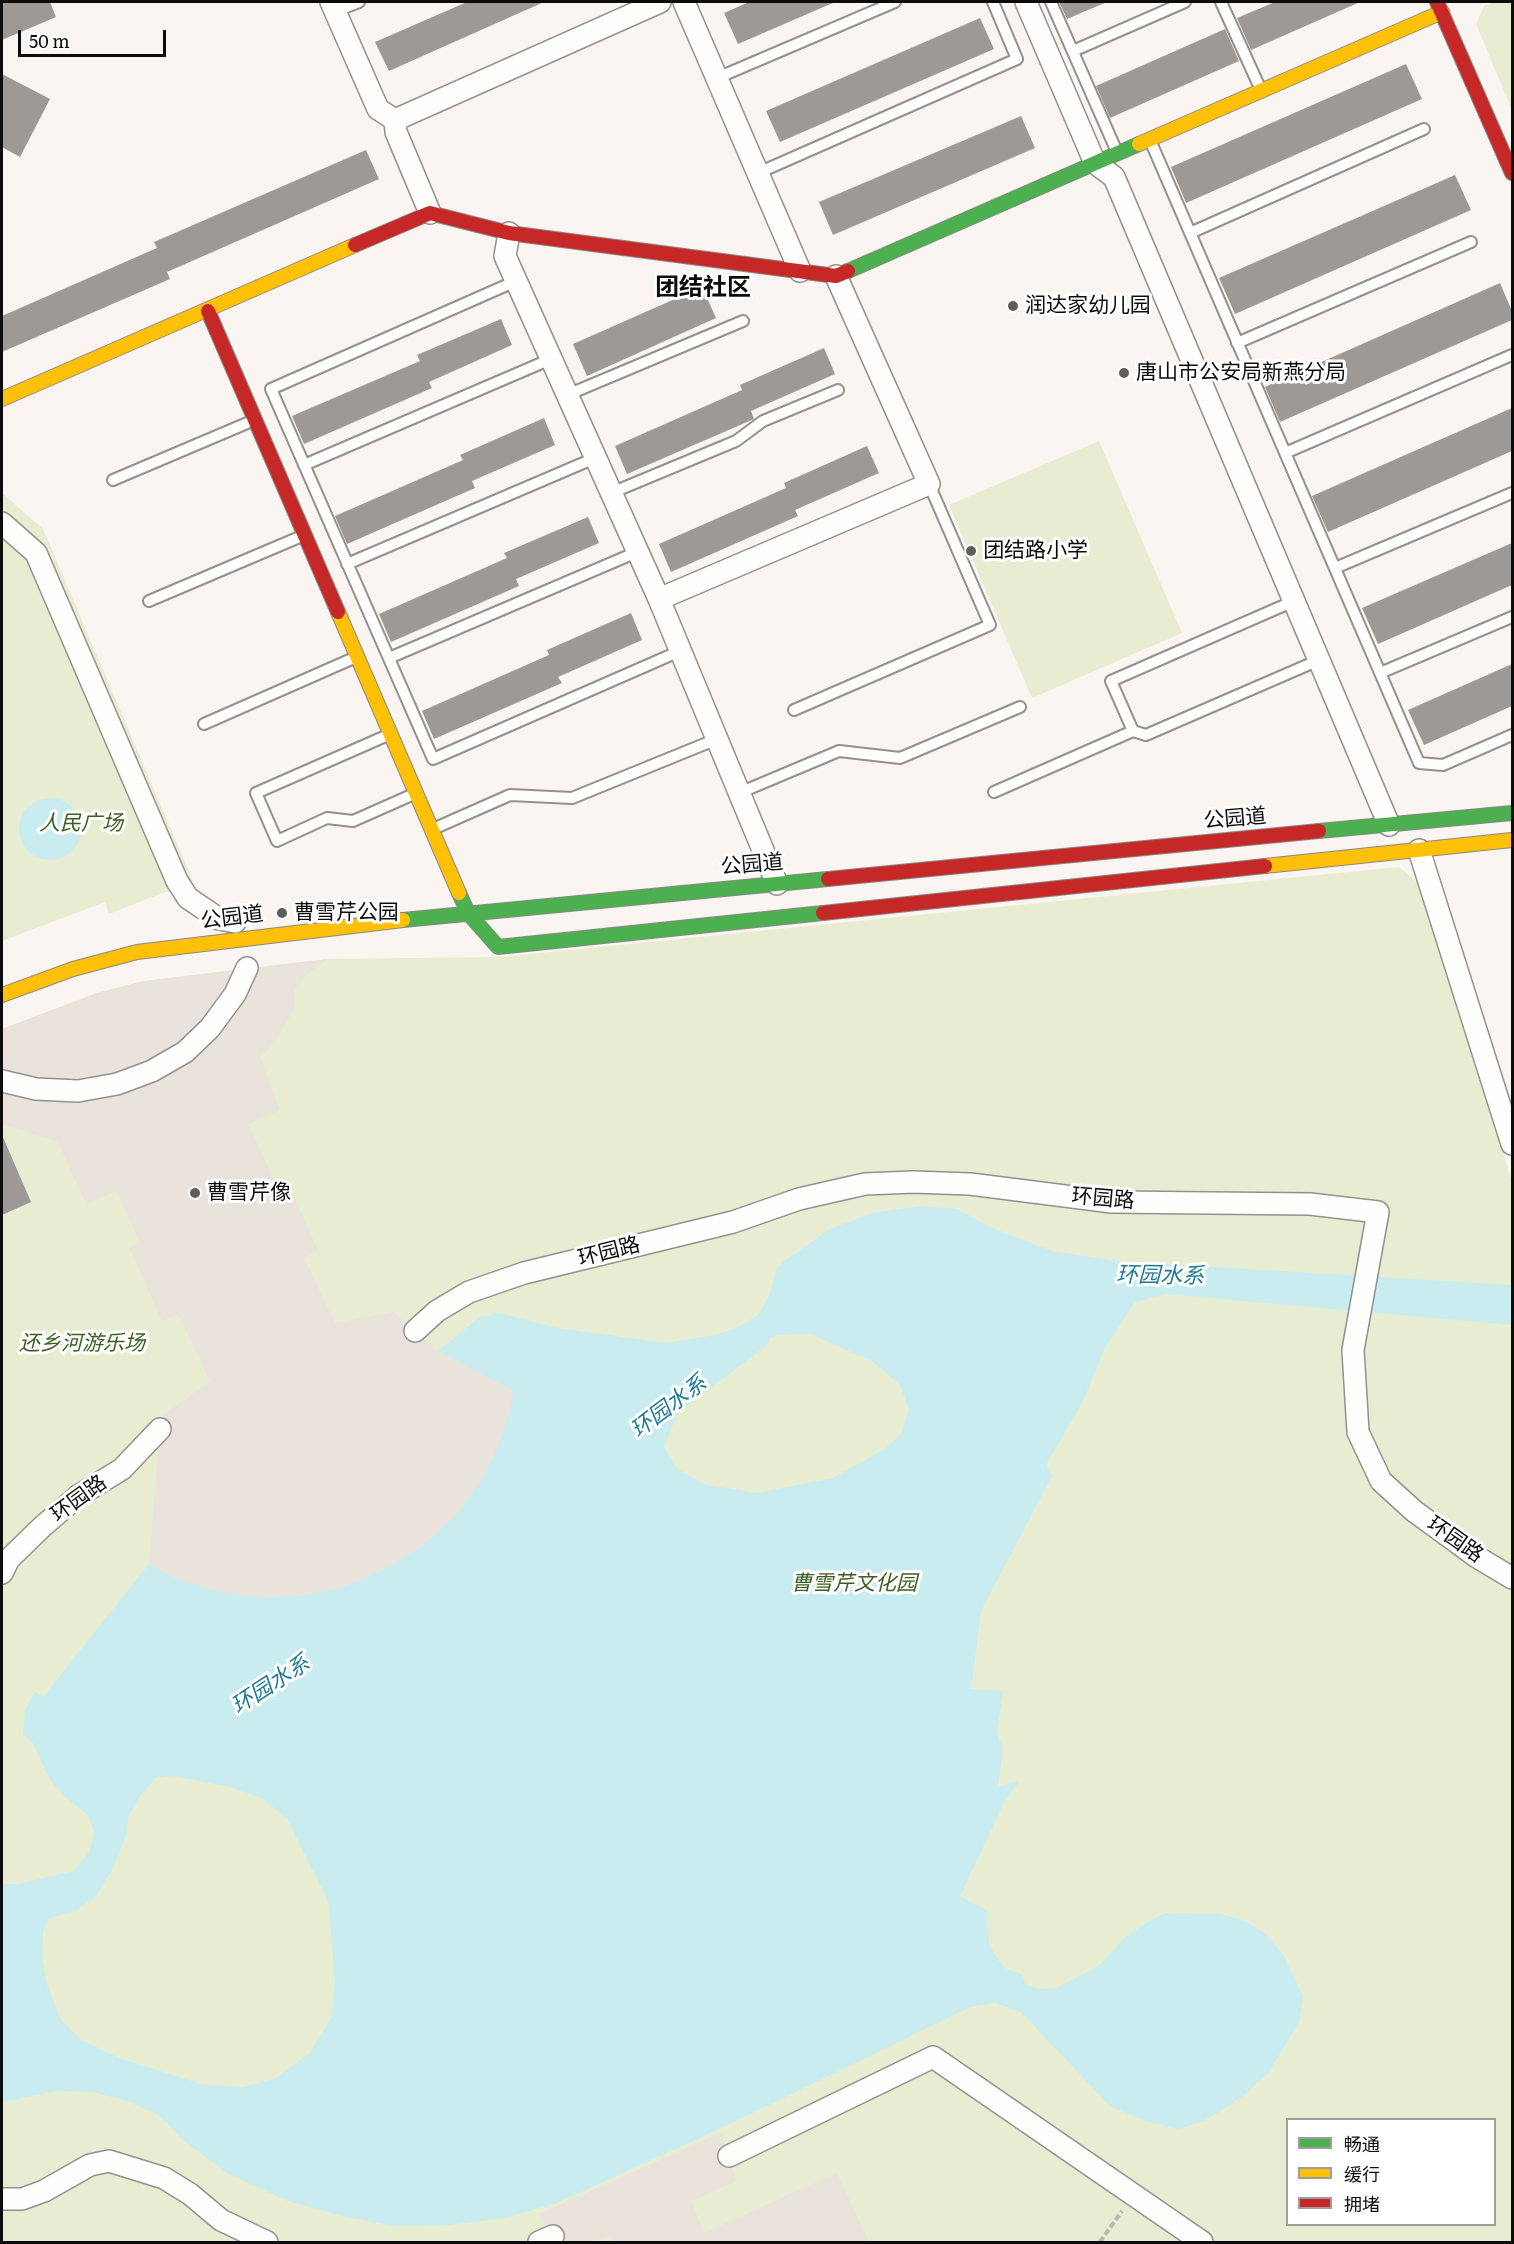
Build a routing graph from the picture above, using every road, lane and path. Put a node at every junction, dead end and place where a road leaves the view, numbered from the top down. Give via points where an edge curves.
1 (359, 2) edge
2 (659, 2) edge
3 (684, 2) edge
4 (895, 2) edge
5 (993, 2) edge
6 (1026, 2) edge
7 (1051, 2) edge
8 (1185, 2) edge
9 (1221, 2) edge
10 (334, 6) edge
11 (1440, 7) edge
12 (1073, 51) junction
13 (717, 78) junction
14 (1261, 91) junction
15 (395, 120) junction
16 (1424, 129) dead end
17 (1149, 140) junction
18 (1118, 153) junction
19 (1095, 163) junction
20 (758, 173) junction
21 (1512, 173) edge
22 (430, 213) junction
23 (509, 233) junction
24 (1190, 233) junction
25 (1471, 242) dead end
26 (800, 271) junction
27 (836, 276) junction
28 (516, 281) junction
29 (208, 310) junction
30 (743, 321) dead end
31 (1237, 343) junction
32 (1512, 355) edge
33 (551, 358) junction
34 (838, 390) dead end
35 (567, 395) junction
36 (2, 399) edge
37 (255, 420) junction
38 (1285, 453) junction
39 (595, 458) junction
40 (304, 465) junction
41 (113, 480) dead end
42 (929, 484) junction
43 (611, 493) junction
44 (1512, 493) edge
45 (2, 523) edge
46 (305, 534) junction
47 (637, 552) junction
48 (347, 564) junction
49 (1335, 568) junction
50 (659, 600) junction
51 (149, 601) dead end
52 (1294, 601) junction
53 (1512, 617) edge
54 (680, 651) junction
55 (357, 657) junction
56 (389, 658) junction
57 (1319, 660) junction
58 (1380, 673) junction
59 (1020, 707) dead end
60 (794, 710) dead end
61 (204, 724) dead end
62 (1133, 731) junction
63 (391, 733) junction
64 (1512, 735) edge
65 (717, 739) junction
66 (994, 792) dead end
67 (416, 793) junction
68 (739, 793) junction
69 (1512, 813) edge
70 (1389, 825) junction
71 (432, 829) junction
72 (1512, 840) edge
73 (1419, 850) junction
74 (777, 884) junction
75 (468, 913) junction
76 (235, 922) dead end
77 (247, 968) dead end
78 (2, 995) edge
79 (2, 1081) edge
80 (1512, 1144) edge
81 (415, 1331) dead end
82 (160, 1429) dead end
83 (2, 1573) edge
84 (1512, 1578) edge
85 (729, 2156) dead end
86 (1133, 2194) junction
87 (2, 2199) edge
88 (267, 2242) edge
89 (1101, 2242) edge
90 (1202, 2242) edge

1 - 10 lane
2 - 15 street
3 - 13 street
4 - 13 lane
5 - 20 lane via 1017,59
6 - 19 street
7 - 12 lane
8 - 12 lane
9 - 14 lane
10 - 15 street via 378,109
11 - 14 street
11 - 21 street
12 - 18 lane
13 - 20 street
14 - 17 street
15 - 22 street via 396,132
16 - 24 lane
17 - 18 street
17 - 24 lane
18 - 19 street
19 - 27 street
19 - 52 street via 1114,177
20 - 26 street
22 - 23 street
22 - 29 street
23 - 26 street
23 - 28 street via 505,256
24 - 31 lane
25 - 31 lane
26 - 27 street
27 - 42 street
28 - 33 street
28 - 40 lane via 271,388
29 - 36 street
29 - 37 street
30 - 35 lane
31 - 38 lane
32 - 38 lane
33 - 35 street
33 - 40 lane
34 - 43 lane via 763,421 736,441
35 - 39 street
37 - 41 lane
37 - 46 street
38 - 49 lane
39 - 43 street
39 - 48 lane
40 - 48 lane
42 - 50 street
42 - 60 lane via 990,625
43 - 47 street
44 - 49 lane
45 - 76 street via 36,553 177,881 188,898 219,919
46 - 51 lane
46 - 55 street
47 - 50 street
47 - 56 lane
48 - 56 lane
49 - 58 lane
50 - 54 street
52 - 57 street
52 - 62 lane via 1111,681
53 - 58 lane
54 - 56 lane via 433,759
54 - 65 street
55 - 61 lane
55 - 63 street
57 - 62 lane via 1146,735
57 - 70 street
58 - 64 lane via 1419,763 1443,765
59 - 68 lane via 900,758 839,751
62 - 66 lane
63 - 67 street
63 - 67 lane via 256,793 277,841 327,818 353,821
65 - 68 street
65 - 71 lane via 572,798 510,795
67 - 71 street
68 - 74 street
69 - 70 street, 公园道
70 - 74 street, 公园道
71 - 75 street
72 - 73 street
73 - 75 street via 498,947
73 - 80 street
74 - 75 street, 公园道
75 - 78 street, 公园道 via 137,952
77 - 79 street via 235,994 210,1028 185,1052 152,1071 117,1084 78,1091 36,1089
81 - 84 street, 环园路 via 437,1311 469,1292 524,1273 733,1222 799,1199 865,1184 970,1184 1112,1202 1310,1204 1378,1212 1353,1350 1358,1432 1381,1481 1414,1511
82 - 83 street, 环园路 via 122,1469 78,1496 43,1526 9,1559
85 - 86 street via 933,2057
86 - 89 path
86 - 90 street
87 - 88 street via 22,2199 90,2165 109,2161 164,2178 221,2220

